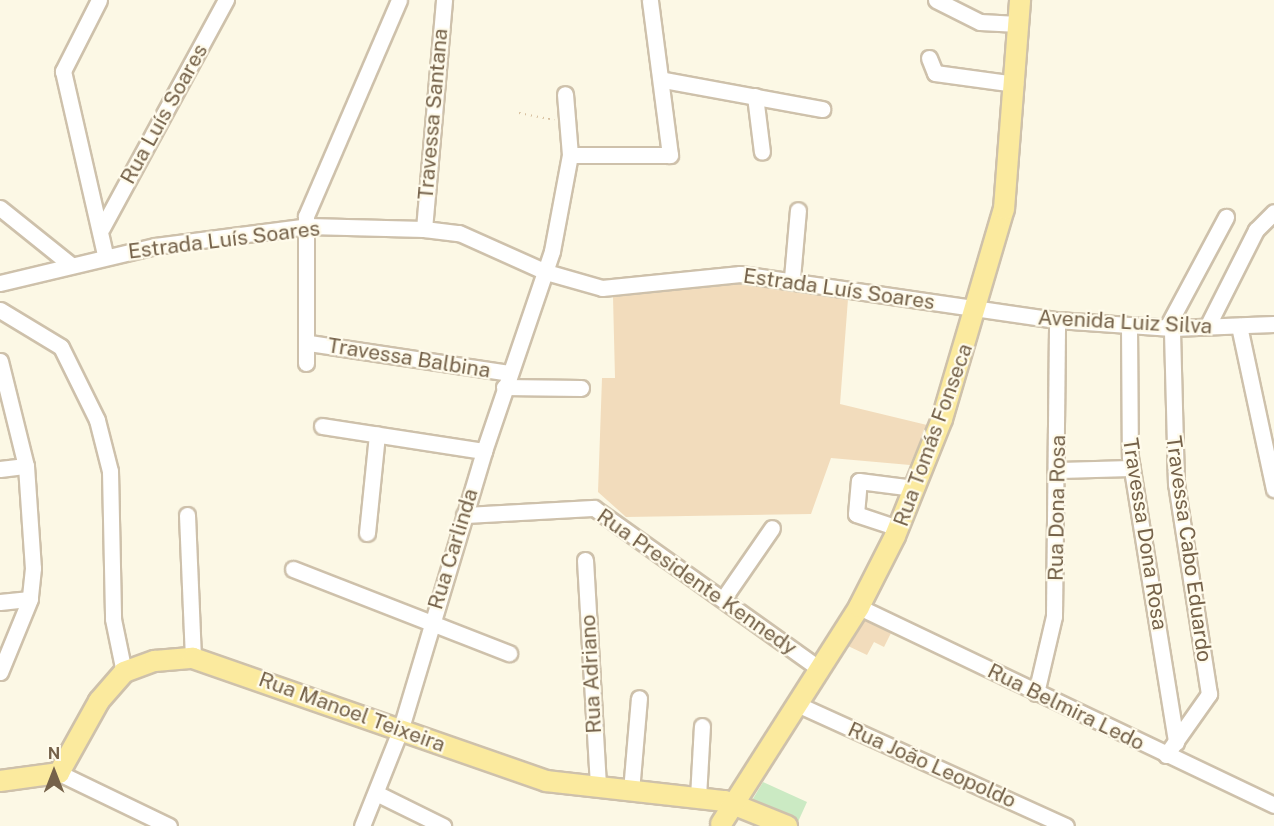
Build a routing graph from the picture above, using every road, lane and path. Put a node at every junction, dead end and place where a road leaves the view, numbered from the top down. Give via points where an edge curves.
1 (99, 0) edge
2 (225, 0) edge
3 (399, 0) edge
4 (444, 0) edge
5 (650, 0) edge
6 (936, 0) edge
7 (1020, 0) edge
8 (1018, 24) junction
9 (929, 58) dead end
10 (664, 80) junction
11 (1015, 84) junction
12 (565, 94) dead end
13 (755, 96) junction
14 (822, 109) dead end
15 (519, 113) dead end
16 (567, 123) junction
17 (762, 152) dead end
18 (570, 155) junction
19 (0, 208) edge
20 (798, 210) dead end
21 (1274, 212) edge
22 (1226, 217) dead end
23 (308, 226) junction
24 (102, 228) junction
25 (424, 229) junction
26 (105, 255) junction
27 (70, 264) junction
28 (546, 272) junction
29 (792, 279) junction
30 (0, 283) edge
31 (0, 310) edge
32 (976, 310) junction
33 (1057, 320) junction
34 (1274, 324) edge
35 (1129, 325) junction
36 (1239, 326) junction
37 (1207, 327) junction
38 (1169, 328) junction
39 (309, 343) junction
40 (0, 361) edge
41 (306, 363) dead end
42 (507, 380) junction
43 (581, 388) dead end
44 (322, 426) dead end
45 (377, 435) junction
46 (484, 451) junction
47 (26, 465) junction
48 (1132, 468) junction
49 (0, 469) edge
50 (1058, 471) junction
51 (914, 488) junction
52 (1274, 489) edge
53 (464, 514) junction
54 (187, 515) dead end
55 (772, 528) dead end
56 (898, 528) junction
57 (367, 533) dead end
58 (585, 560) dead end
59 (293, 569) dead end
60 (30, 599) junction
61 (723, 599) junction
62 (0, 602) edge
63 (859, 607) junction
64 (431, 621) junction
65 (509, 652) dead end
66 (193, 658) junction
67 (820, 669) junction
68 (0, 672) edge
69 (124, 672) junction
70 (1036, 693) junction
71 (639, 698) dead end
72 (799, 705) junction
73 (702, 726) dead end
74 (400, 728) junction
75 (1176, 742) junction
76 (1166, 755) junction
77 (59, 773) junction
78 (0, 781) edge
79 (598, 788) junction
80 (631, 791) junction
81 (376, 793) junction
82 (698, 797) junction
83 (1274, 805) edge
84 (727, 819) edge
85 (169, 826) edge
86 (362, 826) edge
87 (443, 826) edge
88 (787, 826) edge
89 (1066, 826) edge

1 - 24 street via 63,71
2 - 24 street, Rua Luís Soares
3 - 23 street via 323,171 306,216
4 - 25 street, Travessa Santana
5 - 10 street
6 - 8 street via 980,22
7 - 8 main road, Rua Tomás Fonseca
8 - 11 main road, Rua Tomás Fonseca
9 - 11 street via 935,73
10 - 13 street
10 - 18 street via 670,155
11 - 32 main road, Rua Tomás Fonseca via 1004,209
12 - 16 street, Rua Carlinda
13 - 14 street
13 - 17 street
15 - 16 path
16 - 18 street, Rua Carlinda
18 - 28 street, Rua Carlinda
19 - 27 street
20 - 29 street
21 - 37 street via 1256,230
22 - 38 street
23 - 25 street, Estrada Luís Soares
23 - 26 street, Estrada Luís Soares
23 - 39 street
24 - 26 street
25 - 28 street, Estrada Luís Soares via 459,233
26 - 27 street, Estrada Luís Soares
27 - 30 street, Estrada Luís Soares
28 - 29 street, Estrada Luís Soares via 602,288 708,274
28 - 42 street, Rua Carlinda
29 - 32 street, Estrada Luís Soares
31 - 69 street via 61,347 97,420 111,480 112,600
32 - 33 street, Avenida Luiz Silva
32 - 51 main road, Rua Tomás Fonseca
33 - 35 street, Avenida Luiz Silva
33 - 50 street, Rua Dona Rosa
34 - 36 street, Avenida Luiz Silva
35 - 38 street, Avenida Luiz Silva
35 - 48 street, Travessa Dona Rosa
36 - 37 street, Avenida Luiz Silva
36 - 52 street
37 - 38 street, Avenida Luiz Silva
38 - 75 street, Travessa Cabo Eduardo via 1176,484 1209,694
39 - 41 street
39 - 42 street, Travessa Balbina
40 - 47 street
42 - 43 street, Travessa Balbina
42 - 46 street, Rua Carlinda
44 - 45 street
45 - 46 street
45 - 57 street
46 - 53 street, Rua Carlinda
47 - 49 street
47 - 60 street via 33,544
48 - 50 street
48 - 75 street, Travessa Dona Rosa
50 - 70 street, Rua Dona Rosa via 1054,616
51 - 56 main road, Rua Tomás Fonseca
51 - 56 street via 859,481 856,514
53 - 61 street, Rua Presidente Kennedy via 594,508
53 - 64 street, Rua Carlinda
54 - 66 street
55 - 61 street
56 - 63 main road, Rua Tomás Fonseca
58 - 79 street, Rua Adriano
59 - 64 street
60 - 62 street
60 - 68 street
61 - 67 street, Rua Presidente Kennedy
63 - 67 main road, Rua Tomás Fonseca
63 - 70 street, Rua Belmira Ledo
64 - 65 street
64 - 74 street, Rua Carlinda
66 - 69 main road, Rua Manoel Teixeira via 155,661
66 - 74 main road, Rua Manoel Teixeira
67 - 72 main road, Rua Tomás Fonseca
69 - 77 main road, Rua Manoel Teixeira via 99,701
70 - 76 street, Rua Belmira Ledo
71 - 80 street
72 - 84 main road, Rua Tomás Fonseca
72 - 89 street, Rua João Leopoldo
73 - 82 street
74 - 79 main road, Rua Manoel Teixeira via 509,770
74 - 81 street, Rua Carlinda
75 - 76 street, Travessa Cabo Eduardo
76 - 83 street, Rua Belmira Ledo
77 - 78 main road
77 - 85 street
79 - 80 main road, Rua Manoel Teixeira
80 - 82 main road, Rua Manoel Teixeira
81 - 86 street, Rua Carlinda
81 - 87 street
82 - 84 main road, Rua Manoel Teixeira
84 - 88 main road, Rua Manoel Teixeira

